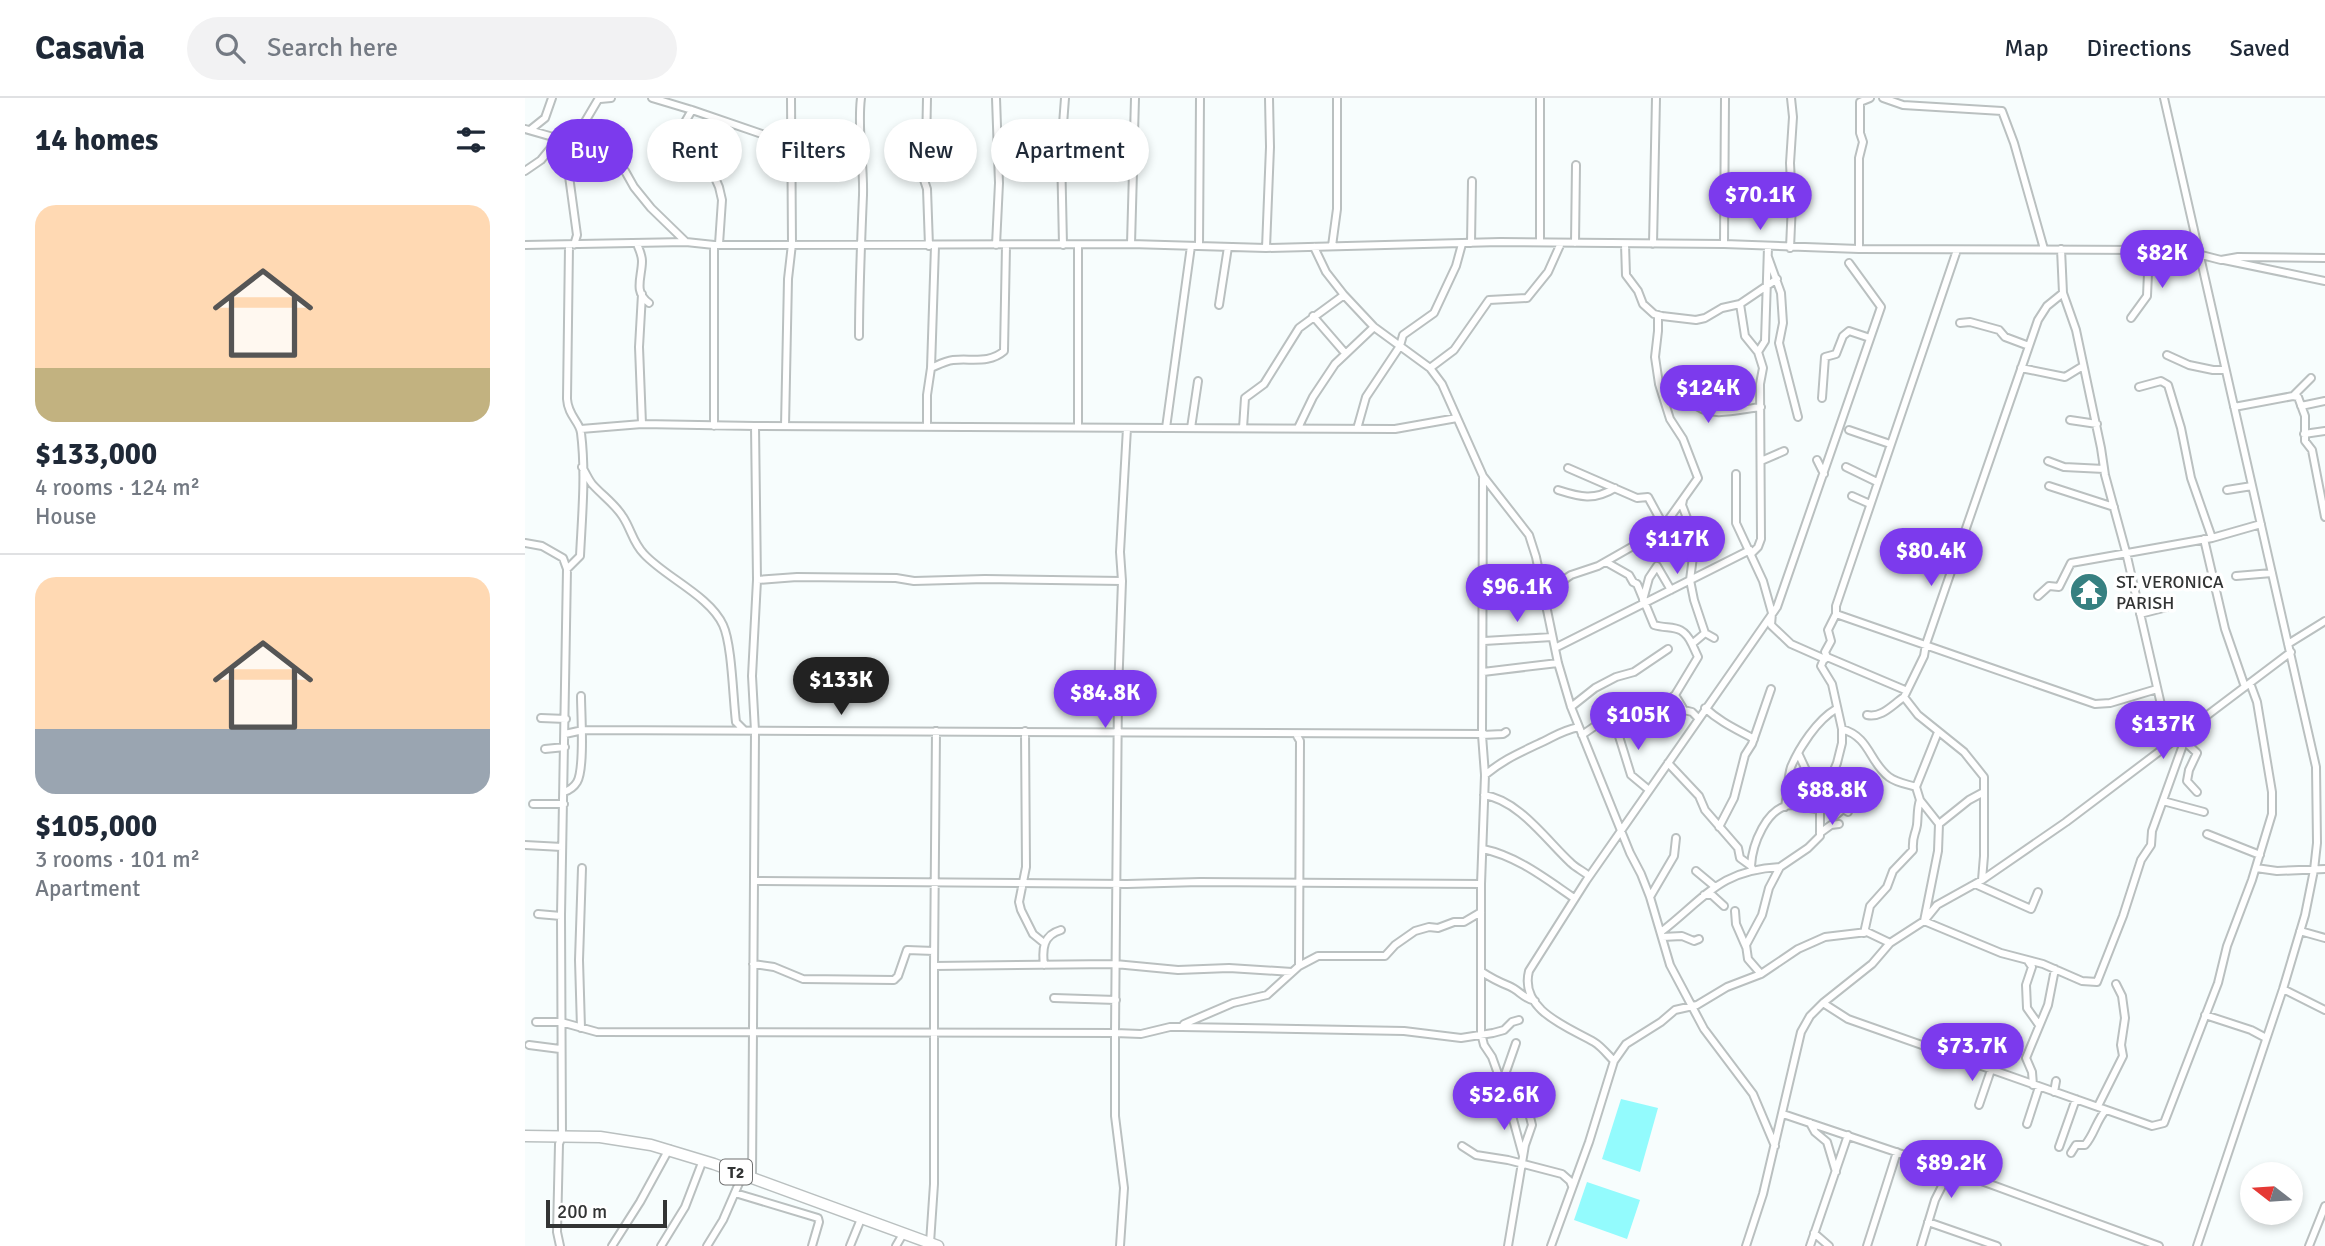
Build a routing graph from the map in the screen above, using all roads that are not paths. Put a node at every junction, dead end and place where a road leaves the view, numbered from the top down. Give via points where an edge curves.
1 (552, 98) edge
2 (611, 98) edge
3 (652, 98) edge
4 (790, 98) edge
5 (862, 98) edge
6 (927, 98) edge
7 (996, 98) edge
8 (1065, 98) edge
9 (1135, 98) edge
10 (1200, 98) edge
11 (1269, 98) edge
12 (1337, 98) edge
13 (1540, 98) edge
14 (1656, 98) edge
15 (1725, 98) edge
16 (1791, 98) edge
17 (1870, 98) edge
18 (1883, 98) edge
19 (2164, 98) edge
20 (599, 99) edge
21 (692, 110) junction
22 (588, 119) edge
23 (790, 119) edge
24 (527, 130) edge
25 (756, 132) edge
26 (546, 135) edge
27 (546, 154) edge
28 (1576, 165) dead end
29 (525, 171) edge
30 (1472, 181) dead end
31 (570, 182) edge
32 (632, 182) edge
33 (791, 182) edge
34 (686, 242) junction
35 (1540, 242) junction
36 (637, 243) junction
37 (1471, 243) junction
38 (1560, 243) junction
39 (1575, 243) junction
40 (716, 244) junction
41 (792, 244) junction
42 (1131, 244) junction
43 (1461, 244) junction
44 (1625, 244) junction
45 (1654, 244) junction
46 (1724, 244) junction
47 (525, 245) edge
48 (572, 245) junction
49 (860, 245) junction
50 (996, 245) junction
51 (1063, 245) junction
52 (932, 246) junction
53 (1006, 246) junction
54 (1078, 246) junction
55 (1191, 246) junction
56 (1199, 246) junction
57 (1332, 246) junction
58 (1228, 247) junction
59 (1314, 247) junction
60 (1768, 247) junction
61 (1266, 248) junction
62 (1790, 248) junction
63 (1859, 249) junction
64 (2044, 249) junction
65 (2061, 249) junction
66 (1957, 250) junction
67 (2149, 250) junction
68 (1768, 256) junction
69 (2201, 256) junction
70 (2325, 258) edge
71 (2221, 260) junction
72 (1849, 263) dead end
73 (1777, 279) junction
74 (2325, 281) edge
75 (1767, 286) junction
76 (2063, 293) junction
77 (642, 294) junction
78 (1344, 295) junction
79 (649, 303) dead end
80 (1740, 304) junction
81 (1219, 305) dead end
82 (1658, 315) junction
83 (1313, 316) junction
84 (2131, 318) dead end
85 (1960, 323) dead end
86 (1374, 327) junction
87 (859, 336) dead end
88 (1870, 338) junction
89 (1400, 346) junction
90 (2028, 346) junction
91 (1758, 352) junction
92 (1345, 353) junction
93 (2167, 355) dead end
94 (2084, 366) junction
95 (931, 368) junction
96 (1430, 368) junction
97 (2021, 368) junction
98 (2225, 370) junction
99 (2311, 378) dead end
100 (1198, 381) dead end
101 (1689, 387) dead end
102 (2139, 387) dead end
103 (2293, 396) junction
104 (1822, 398) dead end
105 (2325, 401) edge
106 (2301, 406) junction
107 (1761, 407) junction
108 (2234, 407) junction
109 (1798, 417) dead end
110 (1457, 418) junction
111 (2070, 420) dead end
112 (642, 424) junction
113 (2097, 424) junction
114 (715, 426) junction
115 (755, 426) junction
116 (785, 426) junction
117 (927, 426) junction
118 (1078, 427) junction
119 (1128, 428) junction
120 (1166, 428) junction
121 (1191, 428) junction
122 (1243, 428) junction
123 (1297, 428) junction
124 (581, 429) junction
125 (1357, 429) junction
126 (1849, 430) dead end
127 (2325, 431) edge
128 (2304, 434) junction
129 (1890, 444) junction
130 (1784, 451) dead end
131 (1817, 460) dead end
132 (1761, 461) junction
133 (2048, 461) dead end
134 (582, 467) junction
135 (1846, 467) dead end
136 (1568, 468) dead end
137 (2105, 469) junction
138 (1736, 474) dead end
139 (1824, 474) junction
140 (1483, 476) junction
141 (1877, 482) junction
142 (2049, 486) dead end
143 (2252, 486) junction
144 (1615, 488) junction
145 (1558, 490) dead end
146 (2227, 490) dead end
147 (1852, 496) dead end
148 (1684, 498) junction
149 (1870, 504) junction
150 (2114, 507) junction
151 (2325, 517) edge
152 (1666, 523) junction
153 (2261, 524) junction
154 (2208, 538) junction
155 (525, 543) edge
156 (1751, 551) junction
157 (2126, 552) junction
158 (1606, 562) junction
159 (567, 569) junction
160 (2272, 573) junction
161 (2236, 576) dead end
162 (757, 580) junction
163 (1690, 580) junction
164 (1122, 581) junction
165 (1671, 590) junction
166 (1543, 594) junction
167 (2038, 596) dead end
168 (1644, 602) junction
169 (2171, 606) dead end
170 (1772, 613) junction
171 (1836, 614) junction
172 (2140, 614) junction
173 (2325, 621) edge
174 (1705, 633) junction
175 (1552, 637) junction
176 (1714, 638) dead end
177 (1484, 641) junction
178 (1692, 643) junction
179 (2288, 643) junction
180 (1926, 644) junction
181 (1935, 647) junction
182 (1555, 648) junction
183 (1668, 649) dead end
184 (2291, 652) junction
185 (1924, 656) junction
186 (1698, 657) junction
187 (1826, 658) junction
188 (1708, 661) dead end
189 (1558, 663) junction
190 (1483, 672) junction
191 (2248, 685) junction
192 (1771, 689) dead end
193 (2157, 689) junction
194 (1905, 694) junction
195 (1675, 695) junction
196 (581, 696) dead end
197 (1571, 706) junction
198 (1705, 708) junction
199 (1836, 709) junction
200 (1614, 715) junction
201 (1867, 715) dead end
202 (541, 718) dead end
203 (1698, 718) junction
204 (566, 719) junction
205 (1579, 727) junction
206 (1842, 729) junction
207 (583, 730) junction
208 (744, 730) junction
209 (755, 731) junction
210 (936, 731) junction
211 (1025, 731) junction
212 (2188, 731) junction
213 (1506, 732) dead end
214 (1938, 732) junction
215 (1119, 733) junction
216 (565, 734) junction
217 (1300, 735) junction
218 (1483, 735) junction
219 (1582, 735) junction
220 (1754, 738) junction
221 (2175, 739) junction
222 (2184, 741) junction
223 (565, 747) junction
224 (545, 749) dead end
225 (1799, 755) junction
226 (1668, 763) junction
227 (2325, 765) edge
228 (2316, 767) junction
229 (1485, 775) junction
230 (1916, 787) junction
231 (1649, 790) junction
232 (564, 792) junction
233 (2197, 792) dead end
234 (1982, 793) junction
235 (1484, 795) junction
236 (1920, 800) junction
237 (2163, 801) junction
238 (1821, 803) junction
239 (533, 804) dead end
240 (564, 804) junction
241 (1785, 807) junction
242 (1847, 811) dead end
243 (2204, 812) dead end
244 (1836, 814) junction
245 (1939, 824) junction
246 (1719, 827) junction
247 (1620, 831) junction
248 (1820, 833) junction
249 (2207, 834) dead end
250 (1676, 838) dead end
251 (525, 845) edge
252 (562, 847) junction
253 (1483, 849) junction
254 (2260, 855) junction
255 (1780, 867) junction
256 (582, 868) dead end
257 (1752, 868) junction
258 (2256, 868) junction
259 (2325, 869) edge
260 (2314, 870) junction
261 (1696, 871) dead end
262 (1589, 876) junction
263 (754, 881) junction
264 (935, 882) junction
265 (1022, 882) junction
266 (1978, 882) junction
267 (1299, 883) junction
268 (1116, 884) junction
269 (1481, 884) junction
270 (1714, 886) junction
271 (2038, 892) dead end
272 (1704, 895) junction
273 (1650, 897) junction
274 (1574, 898) junction
275 (1724, 906) dead end
276 (1735, 911) dead end
277 (1481, 912) junction
278 (538, 914) dead end
279 (561, 916) junction
280 (1924, 921) junction
281 (1061, 930) dead end
282 (2300, 931) junction
283 (1864, 933) junction
284 (1661, 934) junction
285 (2325, 938) edge
286 (1699, 939) dead end
287 (1044, 943) junction
288 (1890, 943) junction
289 (1746, 947) junction
290 (934, 951) junction
291 (2028, 961) junction
292 (753, 964) junction
293 (1115, 964) junction
294 (1044, 965) junction
295 (934, 966) junction
296 (1299, 966) junction
297 (2055, 969) junction
298 (1292, 972) junction
299 (1482, 972) junction
300 (1761, 974) junction
301 (2116, 985) dead end
302 (2283, 989) junction
303 (1054, 998) dead end
304 (1116, 1000) junction
305 (1535, 1000) junction
306 (1823, 1003) junction
307 (1691, 1006) junction
308 (2325, 1010) edge
309 (2206, 1015) junction
310 (1520, 1020) dead end
311 (536, 1022) dead end
312 (561, 1022) junction
313 (2039, 1025) junction
314 (1182, 1027) junction
315 (581, 1028) junction
316 (754, 1032) junction
317 (935, 1032) junction
318 (1115, 1033) junction
319 (1482, 1034) junction
320 (2266, 1038) junction
321 (1516, 1043) dead end
322 (529, 1045) dead end
323 (560, 1049) junction
324 (1614, 1061) junction
325 (1991, 1070) junction
326 (2056, 1081) dead end
327 (1501, 1085) junction
328 (2036, 1086) junction
329 (2054, 1092) junction
330 (2076, 1099) junction
331 (1508, 1101) junction
332 (1979, 1105) dead end
333 (2098, 1106) junction
334 (2106, 1110) junction
335 (1783, 1114) junction
336 (1810, 1123) junction
337 (2027, 1124) dead end
338 (1848, 1135) junction
339 (525, 1136) edge
340 (562, 1136) junction
341 (1462, 1146) dead end
342 (1775, 1146) junction
343 (2059, 1147) dead end
344 (669, 1149) junction
345 (1896, 1152) junction
346 (2071, 1153) dead end
347 (703, 1160) junction
348 (1523, 1161) junction
349 (1950, 1170) junction
350 (1836, 1172) junction
351 (747, 1176) junction
352 (1572, 1186) junction
353 (735, 1193) junction
354 (2325, 1206) edge
355 (861, 1219) junction
356 (1928, 1222) junction
357 (1814, 1233) junction
358 (903, 1234) junction
359 (1978, 1243) edge
360 (934, 1245) edge
361 (560, 1246) edge
362 (612, 1246) edge
363 (661, 1246) edge
364 (707, 1246) edge
365 (812, 1246) edge
366 (850, 1246) edge
367 (896, 1246) edge
368 (1120, 1246) edge
369 (1508, 1246) edge
370 (1552, 1246) edge
371 (1746, 1246) edge
372 (1809, 1246) edge
373 (1829, 1246) edge
374 (1867, 1246) edge
375 (1921, 1246) edge
376 (1997, 1246) edge
377 (2159, 1246) edge
378 (2197, 1246) edge
379 (2309, 1246) edge

1 - 24 street via 545,118
2 - 20 street
3 - 21 street
4 - 23 street
5 - 49 street
6 - 52 street via 923,177
7 - 50 street
8 - 51 street
9 - 42 street
10 - 56 street
11 - 61 street
12 - 57 street via 1338,209
13 - 35 street
14 - 45 street
15 - 46 street
16 - 62 street
17 - 63 street via 1860,102
18 - 64 street via 1903,106 2002,111
19 - 69 street
20 - 22 street
21 - 25 street
21 - 40 street via 681,129 708,162 719,187 722,200
24 - 26 street
27 - 29 street
28 - 39 street
30 - 37 street
31 - 48 street via 577,235
32 - 34 street
33 - 41 street
34 - 36 street
34 - 40 street
35 - 37 street
35 - 38 street
36 - 48 street
36 - 77 street
37 - 43 street
38 - 39 street
38 - 96 street via 1548,272 1527,298 1489,300 1454,350
39 - 44 street
40 - 41 street
40 - 114 street
41 - 49 street
41 - 116 street
42 - 54 street
42 - 55 street
43 - 57 street
43 - 89 street via 1434,313 1408,330
44 - 45 street
44 - 82 street via 1626,275 1643,304
45 - 46 street
46 - 60 street
47 - 48 street
48 - 124 street via 567,399 570,414
49 - 52 street
49 - 87 street
50 - 52 street
50 - 53 street
51 - 53 street
51 - 54 street
52 - 95 street
53 - 95 street via 1004,351
54 - 118 street
55 - 56 street
55 - 120 street
56 - 58 street
57 - 59 street
58 - 61 street
58 - 81 street
59 - 61 street
59 - 78 street
60 - 62 street
60 - 68 street
62 - 63 street
63 - 66 street
64 - 65 street
64 - 66 street
65 - 67 street
65 - 76 street
66 - 129 street
67 - 69 street
67 - 84 street via 2147,296
68 - 73 street
68 - 75 street
69 - 71 street
69 - 98 street
70 - 71 street
71 - 74 street
72 - 88 street via 1881,304
73 - 75 street
73 - 109 street via 1782,311 1779,343
75 - 80 street
75 - 91 street via 1765,341
76 - 90 street via 2047,306
76 - 94 street
77 - 79 street
77 - 112 street
78 - 83 street
78 - 86 street
80 - 82 street via 1696,320
80 - 91 street via 1745,335
82 - 148 street via 1655,356 1659,384 1670,419 1699,478
83 - 92 street
83 - 122 street via 1295,333 1264,384 1244,399
85 - 90 street via 1999,330
86 - 89 street
86 - 92 street
88 - 104 street via 1849,331 1836,354 1825,357
88 - 139 street
89 - 96 street
89 - 125 street via 1366,397
90 - 97 street
91 - 107 street via 1763,368
92 - 123 street
93 - 98 street via 2189,365
94 - 97 street via 2065,377
94 - 113 street
95 - 117 street
96 - 110 street
97 - 180 street
98 - 108 street
99 - 103 street
100 - 121 street
101 - 107 street via 1692,402 1703,411
102 - 154 street via 2161,381 2168,385
103 - 106 street
103 - 108 street
105 - 106 street
106 - 128 street
107 - 132 street
108 - 143 street
110 - 125 street via 1406,428
110 - 140 street
111 - 113 street
112 - 114 street
112 - 124 street
113 - 137 street
114 - 115 street
115 - 116 street
115 - 162 street
116 - 117 street
117 - 118 street
118 - 119 street
119 - 120 street
119 - 164 street
120 - 121 street
121 - 122 street
122 - 123 street
123 - 125 street
124 - 134 street
126 - 129 street
127 - 128 street
128 - 151 street via 2312,450
129 - 141 street
130 - 132 street
131 - 139 street
132 - 156 street via 1761,539
133 - 137 street via 2064,467
134 - 159 street via 580,556
134 - 208 street via 622,516 645,556 683,583 723,625 736,722
135 - 141 street
136 - 144 street
137 - 150 street
138 - 156 street via 1735,519
139 - 170 street via 1781,599
140 - 166 street via 1529,535
140 - 177 street
141 - 149 street
142 - 150 street
143 - 146 street
143 - 153 street
144 - 145 street via 1590,499
144 - 152 street via 1636,498 1649,497
147 - 149 street
148 - 152 street
148 - 163 street via 1682,505 1693,534
149 - 171 street
150 - 157 street
152 - 158 street
153 - 154 street
153 - 160 street
154 - 157 street
154 - 191 street via 2225,629
155 - 159 street via 563,558
156 - 163 street
156 - 170 street
157 - 167 street via 2071,563 2059,587 2049,586
157 - 172 street
158 - 166 street via 1571,575
158 - 168 street via 1629,575
159 - 204 street
160 - 161 street
160 - 179 street
162 - 164 street
162 - 209 street via 752,676
163 - 165 street
163 - 174 street
164 - 215 street
165 - 168 street
165 - 168 street via 1657,566
166 - 175 street
168 - 178 street via 1654,625 1674,627
168 - 182 street
169 - 172 street
170 - 187 street via 1771,625 1789,643
170 - 198 street
171 - 180 street
171 - 187 street via 1828,630 1831,641
172 - 193 street
173 - 179 street
174 - 176 street
174 - 178 street
175 - 177 street
175 - 182 street
177 - 190 street
178 - 186 street
179 - 184 street
180 - 181 street
180 - 185 street
181 - 185 street
181 - 193 street via 2095,704
182 - 189 street
183 - 197 street
184 - 191 street
184 - 228 street
185 - 194 street
186 - 188 street
186 - 195 street
187 - 194 street
187 - 199 street via 1822,670 1832,684
189 - 190 street
189 - 197 street
190 - 218 street
191 - 212 street
191 - 254 street via 2257,702 2273,805
192 - 220 street
193 - 221 street
194 - 201 street via 1890,709 1875,717
194 - 214 street via 1912,708
195 - 200 street via 1664,703 1640,698
195 - 203 street via 1684,710
196 - 207 street
197 - 205 street
198 - 203 street
198 - 220 street via 1727,726
199 - 206 street
199 - 225 street via 1819,723
200 - 219 street
200 - 231 street via 1631,775
202 - 204 street
203 - 226 street
204 - 216 street
205 - 219 street
205 - 229 street via 1560,731 1508,757
206 - 230 street via 1861,739 1888,776
206 - 238 street via 1840,755
207 - 208 street
207 - 216 street
207 - 232 street via 579,780
208 - 209 street
209 - 210 street
209 - 263 street
210 - 211 street
210 - 264 street
211 - 215 street
211 - 265 street via 1026,867
212 - 221 street
212 - 222 street
213 - 218 street
214 - 230 street
214 - 234 street via 1984,777
215 - 217 street
215 - 268 street
216 - 223 street
217 - 218 street
217 - 267 street
218 - 229 street
219 - 247 street
220 - 246 street
221 - 266 street
222 - 233 street via 2197,753 2187,775
222 - 237 street
223 - 224 street
223 - 232 street
225 - 238 street
225 - 241 street via 1791,767
226 - 231 street
226 - 246 street
227 - 228 street
228 - 260 street
229 - 235 street
230 - 236 street
231 - 247 street
232 - 240 street
234 - 245 street
234 - 266 street via 1984,856
235 - 253 street
235 - 262 street via 1507,804
236 - 245 street
236 - 283 street via 1913,849 1870,906
237 - 243 street
237 - 297 street via 2100,978 2092,983
238 - 241 street
238 - 244 street
238 - 248 street
239 - 240 street
240 - 252 street
241 - 257 street via 1764,827 1752,852
242 - 244 street
244 - 248 street via 1837,824
245 - 280 street
246 - 257 street via 1738,848 1740,859
247 - 262 street
247 - 273 street
248 - 255 street via 1808,848
249 - 254 street
250 - 273 street via 1674,856
251 - 252 street
252 - 279 street
253 - 269 street
253 - 274 street via 1522,864
254 - 258 street
255 - 257 street
255 - 289 street
256 - 315 street
257 - 270 street
258 - 260 street
258 - 309 street
259 - 260 street
260 - 282 street
261 - 270 street
262 - 274 street
263 - 264 street
263 - 292 street
264 - 265 street
264 - 290 street
265 - 268 street
265 - 287 street via 1021,910 1033,934
266 - 271 street via 2031,909
266 - 280 street via 1937,905
267 - 268 street
267 - 269 street
267 - 296 street
268 - 293 street
269 - 277 street
270 - 272 street
272 - 275 street via 1712,895
272 - 284 street
273 - 284 street
274 - 305 street via 1529,971 1527,986
276 - 289 street
277 - 296 street via 1464,922 1415,931 1385,956 1321,955
277 - 299 street
278 - 279 street
279 - 312 street
280 - 288 street
280 - 291 street
281 - 287 street
282 - 285 street
282 - 302 street
283 - 288 street
283 - 300 street via 1825,937
284 - 286 street
284 - 307 street via 1670,965
287 - 294 street
288 - 306 street via 1873,964
289 - 300 street via 1748,958
290 - 292 street via 907,950 894,980 803,979
290 - 295 street
291 - 297 street
291 - 313 street via 2032,967 2026,985 2027,1008
292 - 316 street
293 - 294 street
293 - 298 street
293 - 304 street
294 - 295 street
295 - 317 street
296 - 298 street
297 - 313 street
298 - 314 street via 1266,995 1233,1003
299 - 305 street
299 - 319 street
300 - 307 street
301 - 333 street via 2125,1018 2123,1056
302 - 308 street
302 - 320 street
303 - 304 street
304 - 318 street
305 - 324 street via 1554,1021 1594,1042
306 - 325 street via 1848,1019
306 - 335 street via 1801,1032
307 - 324 street via 1675,1010 1631,1040
307 - 342 street via 1719,1052 1753,1094
309 - 320 street
309 - 334 street via 2164,1123 2152,1126
310 - 319 street via 1504,1030
311 - 312 street
312 - 315 street
312 - 323 street
313 - 328 street via 2026,1059
314 - 318 street
314 - 319 street via 1404,1031 1461,1038
315 - 316 street
316 - 317 street
316 - 351 street
317 - 318 street
317 - 360 street
318 - 368 street via 1115,1116 1124,1188
319 - 327 street
320 - 378 street
321 - 327 street
322 - 323 street
323 - 340 street
324 - 352 street
325 - 328 street
325 - 332 street
326 - 329 street
327 - 331 street
328 - 329 street
328 - 337 street
329 - 330 street
330 - 333 street
330 - 343 street
331 - 348 street
331 - 348 street via 1528,1109 1532,1118
333 - 334 street
334 - 346 street via 2085,1145 2076,1145
335 - 336 street
335 - 342 street
336 - 338 street
336 - 350 street via 1827,1142
338 - 345 street
338 - 350 street
339 - 340 highway, T2
340 - 344 highway, T2 via 627,1140
340 - 361 street via 557,1216
341 - 348 street via 1476,1155
342 - 371 street
344 - 347 highway, T2
344 - 362 street
345 - 349 street
345 - 374 street
347 - 351 highway, T2
347 - 363 street via 685,1207
348 - 352 street via 1562,1174
348 - 369 street
349 - 356 street
349 - 377 street
350 - 357 street
351 - 353 street
351 - 355 highway, T2
352 - 370 street
353 - 364 street
353 - 365 street via 818,1218
354 - 379 street
355 - 358 highway, T2
355 - 366 street
356 - 359 street
356 - 375 street
357 - 372 street
357 - 373 street
358 - 360 highway, T2
358 - 367 street
359 - 376 street

